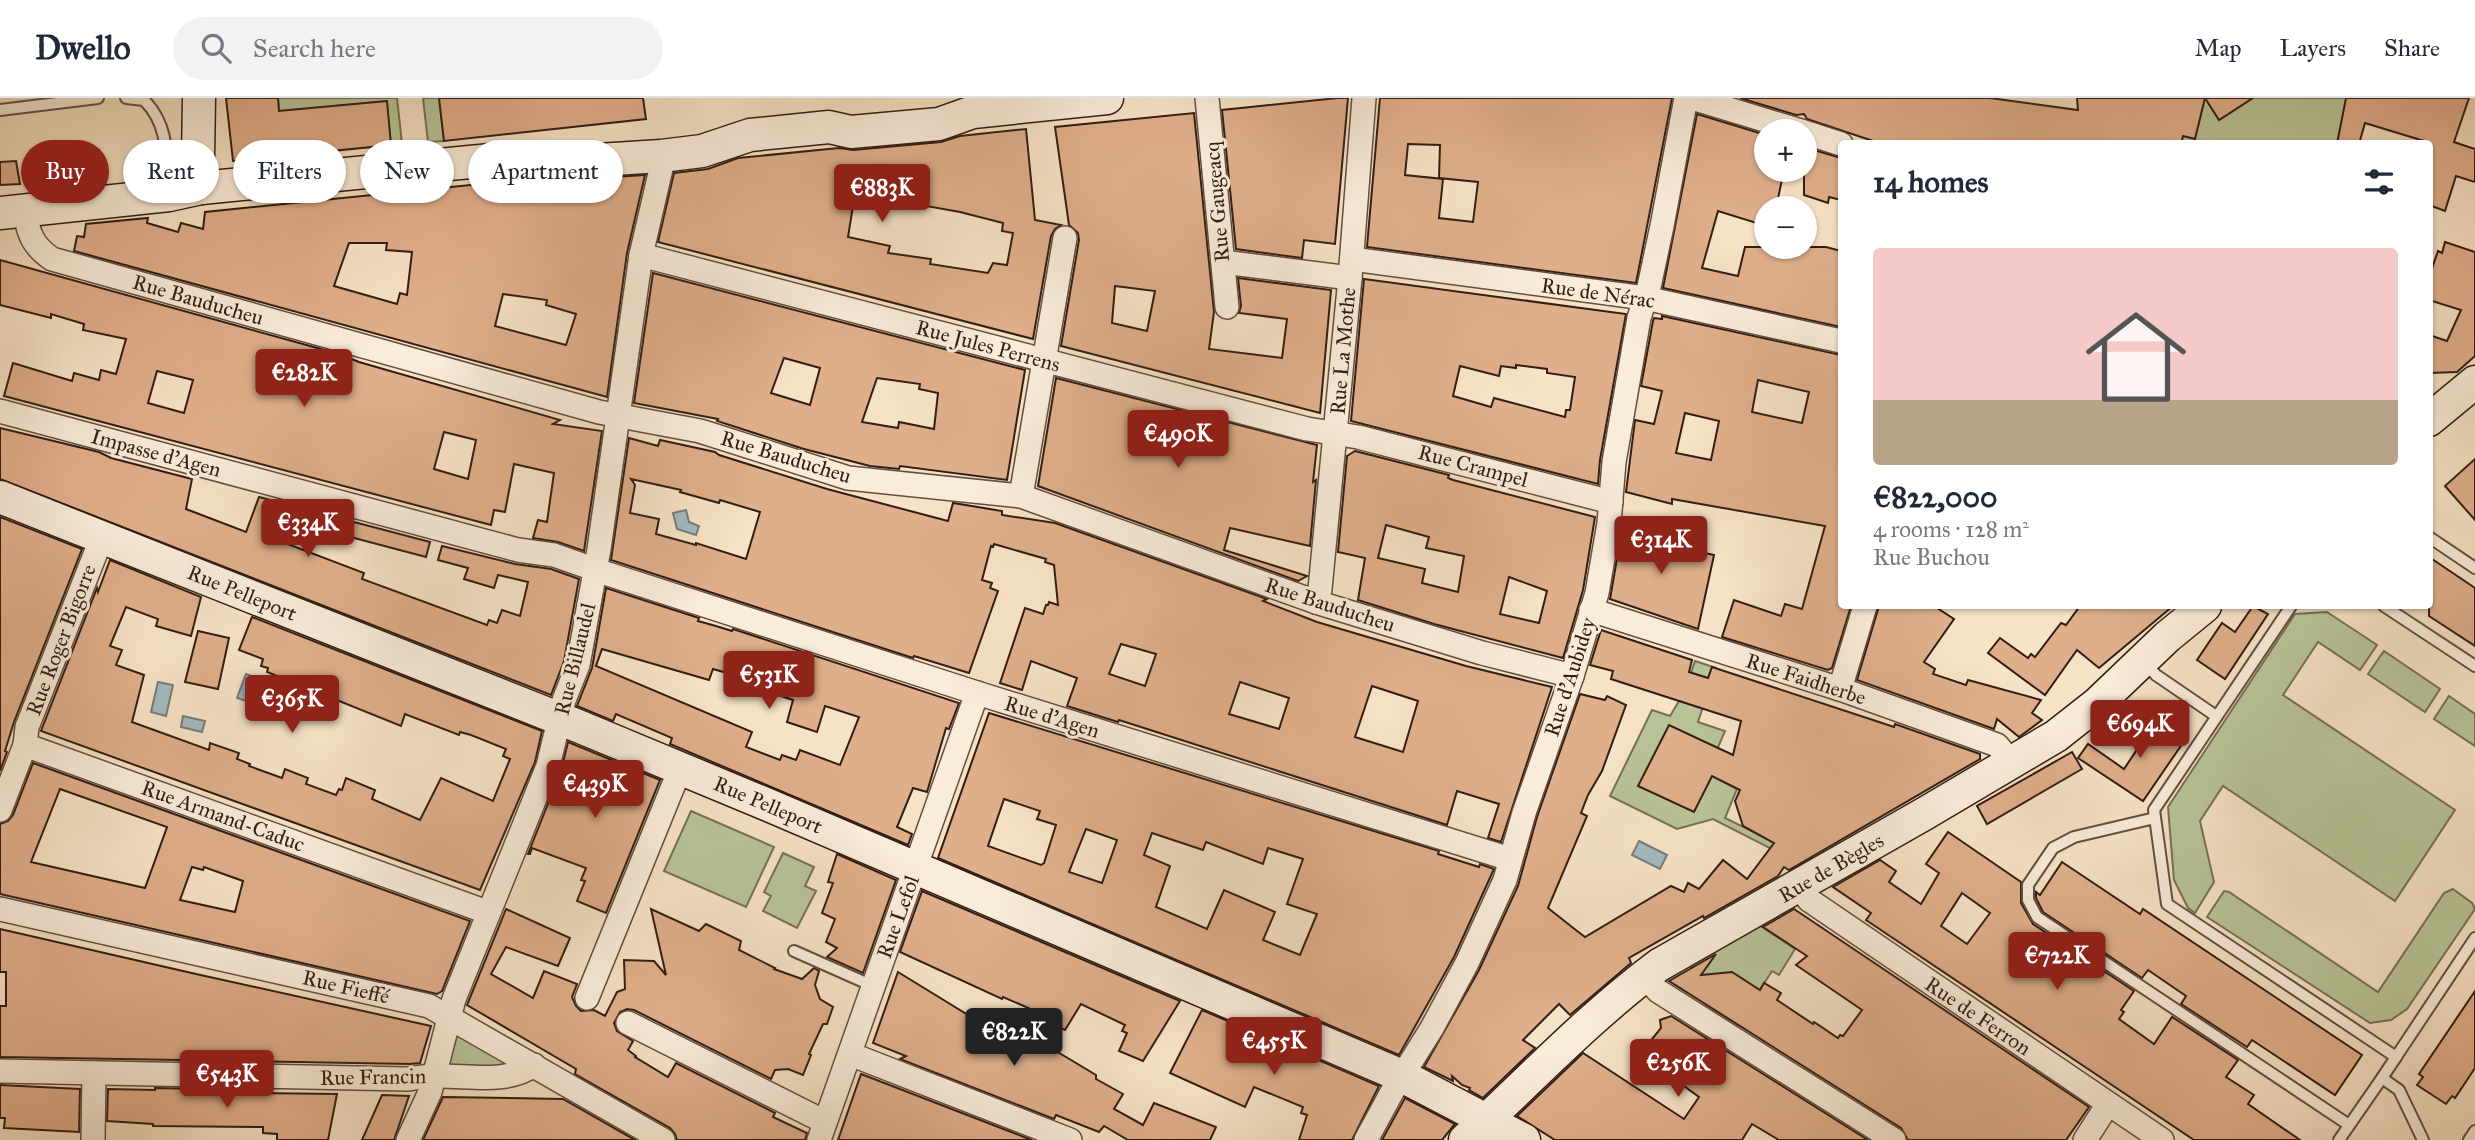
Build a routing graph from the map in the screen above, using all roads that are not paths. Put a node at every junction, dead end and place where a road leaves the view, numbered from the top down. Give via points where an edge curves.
1 (98, 98) edge
2 (127, 98) edge
3 (189, 98) edge
4 (199, 98) edge
5 (1107, 98) edge
6 (1208, 98) edge
7 (1364, 98) edge
8 (1686, 98) edge
9 (1692, 98) edge
10 (26, 102) edge
11 (4, 110) edge
12 (1760, 119) edge
13 (1817, 137) edge
14 (164, 140) edge
15 (185, 140) edge
16 (198, 140) edge
17 (1838, 143) edge
18 (661, 156) junction
19 (219, 185) edge
20 (123, 195) edge
21 (17, 208) edge
22 (1065, 238) dead end
23 (641, 255) junction
24 (1223, 262) junction
25 (1351, 269) junction
26 (1645, 298) junction
27 (1227, 307) dead end
28 (1838, 340) edge
29 (1045, 360) junction
30 (2475, 382) edge
31 (0, 411) edge
32 (2433, 411) edge
33 (618, 415) junction
34 (1336, 433) junction
35 (1021, 496) junction
36 (0, 497) edge
37 (1611, 502) junction
38 (102, 537) junction
39 (2433, 540) edge
40 (2475, 568) edge
41 (596, 570) junction
42 (1316, 603) junction
43 (1864, 609) edge
44 (2202, 609) edge
45 (2289, 609) edge
46 (2389, 609) edge
47 (1591, 610) junction
48 (2143, 661) junction
49 (2475, 666) edge
50 (1572, 676) junction
51 (1840, 689) junction
52 (977, 693) junction
53 (2216, 716) junction
54 (560, 719) junction
55 (25, 745) junction
56 (2012, 762) junction
57 (680, 769) junction
58 (0, 810) edge
59 (2155, 818) junction
60 (1510, 859) junction
61 (915, 868) junction
62 (1799, 887) junction
63 (0, 909) edge
64 (487, 912) junction
65 (2475, 938) edge
66 (794, 951) dead end
67 (1644, 976) junction
68 (873, 986) junction
69 (587, 998) dead end
70 (449, 1016) junction
71 (628, 1023) dead end
72 (850, 1054) junction
73 (2396, 1058) junction
74 (534, 1065) junction
75 (0, 1071) edge
76 (94, 1073) junction
77 (434, 1076) junction
78 (1402, 1076) junction
79 (2382, 1078) junction
80 (2108, 1104) junction
81 (2349, 1125) junction
82 (1476, 1130) edge
83 (822, 1131) edge
84 (2475, 1131) edge
85 (93, 1140) edge
86 (408, 1140) edge
87 (663, 1140) edge
88 (1070, 1140) edge
89 (1366, 1140) edge
90 (1524, 1140) edge
91 (1894, 1140) edge
92 (2085, 1140) edge
93 (2162, 1140) edge
94 (2339, 1140) edge
95 (2423, 1140) edge
96 (2469, 1140) edge

1 - 10 lane
2 - 14 lane via 144,100 161,121
3 - 15 lane
4 - 16 street
5 - 18 street via 973,112 939,124 750,135 702,151
6 - 24 street, Rue Gaugeacq
7 - 25 street, Rue La Mothe
8 - 26 street, Rue d'Aubidey
9 - 12 street
10 - 11 lane
13 - 17 street
18 - 19 street via 536,164 501,159
18 - 23 street, Rue Billaudel
20 - 21 street
21 - 33 street, Rue Bauducheu via 32,242 52,259
22 - 29 street
23 - 29 street, Rue Jules Perrens
23 - 33 street, Rue Billaudel
24 - 25 street, Rue de Nérac
24 - 27 street, Rue Gaugeacq
25 - 26 street, Rue de Nérac
25 - 34 street, Rue La Mothe
26 - 28 street, Rue de Nérac
26 - 37 street, Rue d'Aubidey via 1614,462
29 - 34 street, Rue Jules Perrens
29 - 35 street
30 - 32 street
31 - 41 street, Impasse d'Agen via 519,550 554,555
33 - 35 street, Rue Bauducheu via 700,431 848,478
33 - 41 street, Rue Billaudel
34 - 37 street, Rue Crampel
34 - 42 street, Rue La Mothe
35 - 42 street, Rue Bauducheu
36 - 38 street, Rue Pelleport
37 - 47 street, Rue d'Aubidey
38 - 54 street, Rue Pelleport
38 - 55 street, Rue Roger Bigorre via 27,727
39 - 40 lane
41 - 52 street, Rue d'Agen
41 - 54 street, Rue Billaudel via 578,665
42 - 50 street, Rue Bauducheu
43 - 51 street
44 - 48 street, Rue de Bègles
45 - 53 lane
46 - 49 lane
47 - 50 street, Rue d'Aubidey
47 - 51 street, Rue Faidherbe
48 - 53 lane
48 - 56 street, Rue de Bègles via 2056,736
50 - 60 street, Rue d'Aubidey
51 - 56 street, Rue Faidherbe via 1997,745
52 - 60 street, Rue d'Agen
52 - 61 street, Rue Lefol
53 - 59 lane via 2154,810
54 - 57 street, Rue Pelleport
54 - 64 street, Rue Billaudel via 548,766
55 - 58 street
55 - 64 street, Rue Armand-Caduc
56 - 62 street, Rue de Bègles
57 - 61 street, Rue Pelleport
57 - 69 street
59 - 73 lane via 2167,904
59 - 81 lane via 2074,837 2053,848 2028,885 2028,900 2038,917
60 - 78 street, Rue d'Aubidey via 1467,963
61 - 68 street, Rue Lefol
61 - 78 street, Rue Pelleport
62 - 67 street, Rue de Bègles
62 - 80 street, Rue de Ferron via 1809,901
63 - 70 street, Rue Fieffé via 429,1006
64 - 70 street, Rue Billaudel
65 - 73 lane
66 - 68 lane
67 - 82 street, Rue de Bègles
67 - 91 street via 1658,991
68 - 72 street, Rue Lefol
70 - 74 street, Rue Fieffé
70 - 77 street, Rue Billaudel
71 - 83 street
72 - 83 street, Rue Lefol
72 - 88 street
73 - 79 lane
74 - 77 street, Rue Francin via 503,1077
74 - 87 street, Rue Fieffé
75 - 76 street, Rue Francin
76 - 77 street, Rue Francin
76 - 85 street
77 - 86 street, Rue Billaudel
78 - 82 street, Rue Pelleport
78 - 89 street, Rue d'Aubidey
79 - 81 lane
79 - 95 lane via 2399,1090
80 - 92 street
80 - 93 street, Rue de Ferron
81 - 94 lane
82 - 90 street, Rue Pelleport
84 - 96 lane

